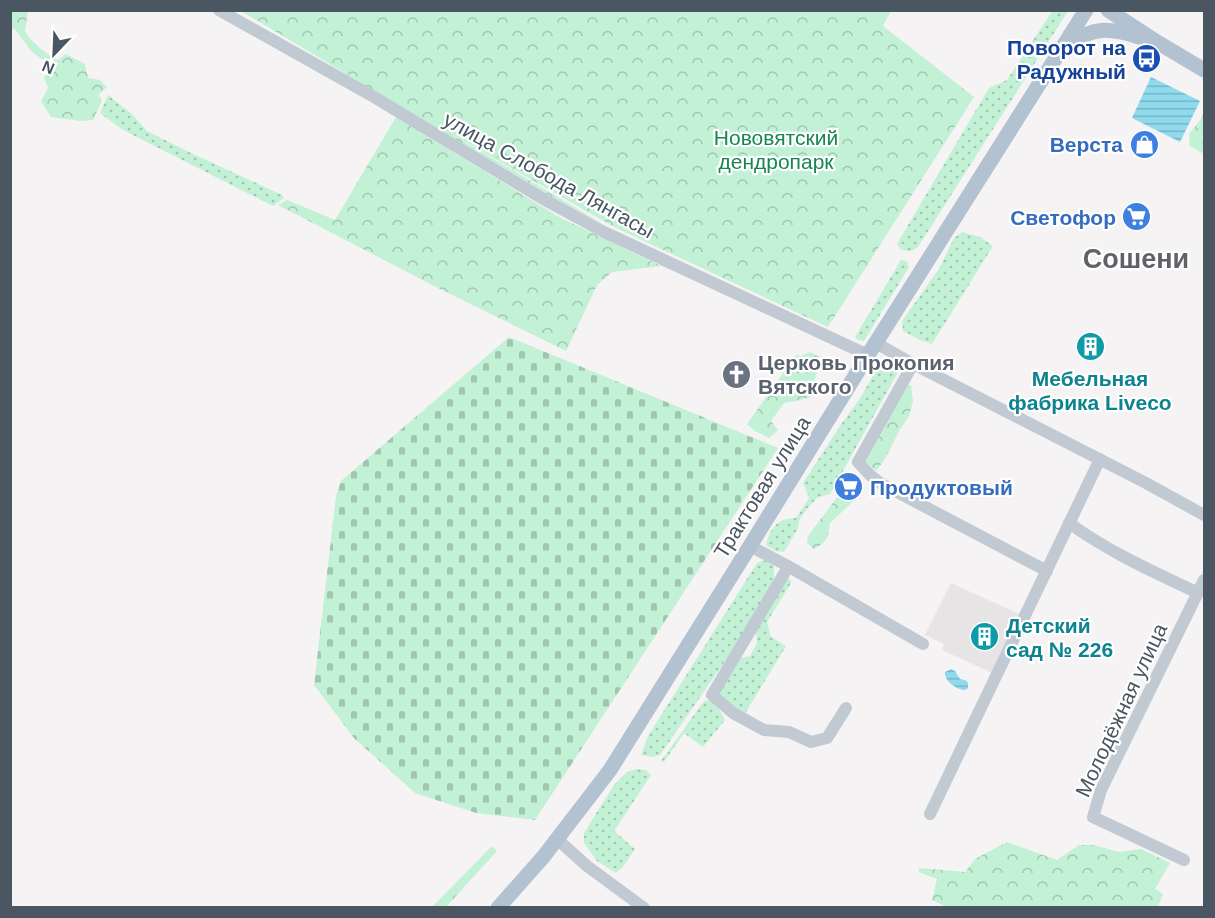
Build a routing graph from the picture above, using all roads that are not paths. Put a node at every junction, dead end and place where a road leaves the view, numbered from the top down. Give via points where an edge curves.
1 (219, 10) edge
2 (1086, 10) edge
3 (1108, 10) edge
4 (1129, 10) edge
5 (1156, 42) junction
6 (1062, 47) junction
7 (1204, 70) edge
8 (872, 349) junction
9 (913, 364) junction
10 (1100, 459) junction
11 (1204, 515) edge
12 (1069, 523) junction
13 (750, 546) junction
14 (789, 567) junction
15 (1047, 571) junction
16 (1204, 580) edge
17 (1198, 593) junction
18 (923, 644) dead end
19 (846, 708) dead end
20 (930, 814) dead end
21 (557, 839) junction
22 (1184, 860) dead end
23 (499, 907) edge
24 (644, 908) edge

1 - 8 street, улица Слобода Лянгасы via 603,232
2 - 6 main road, Трактовая улица
3 - 5 main road
4 - 5 main road
5 - 6 main road via 1103,29
5 - 7 main road
6 - 8 main road, Трактовая улица
8 - 9 street, улица Слобода Лянгасы
8 - 13 main road, Трактовая улица
9 - 10 street, улица Слобода Лянгасы
9 - 15 street via 858,462 880,483
10 - 11 street
10 - 12 street
12 - 15 street
12 - 17 street via 1090,538
13 - 14 street
13 - 21 main road, Трактовая улица via 610,770
14 - 18 street
14 - 19 street via 712,695 733,713 764,730 789,732 811,742 827,738
15 - 20 street
16 - 17 street, Молодёжная улица
17 - 22 street, Молодёжная улица via 1101,790 1093,817
21 - 23 main road, Трактовая улица
21 - 24 street

